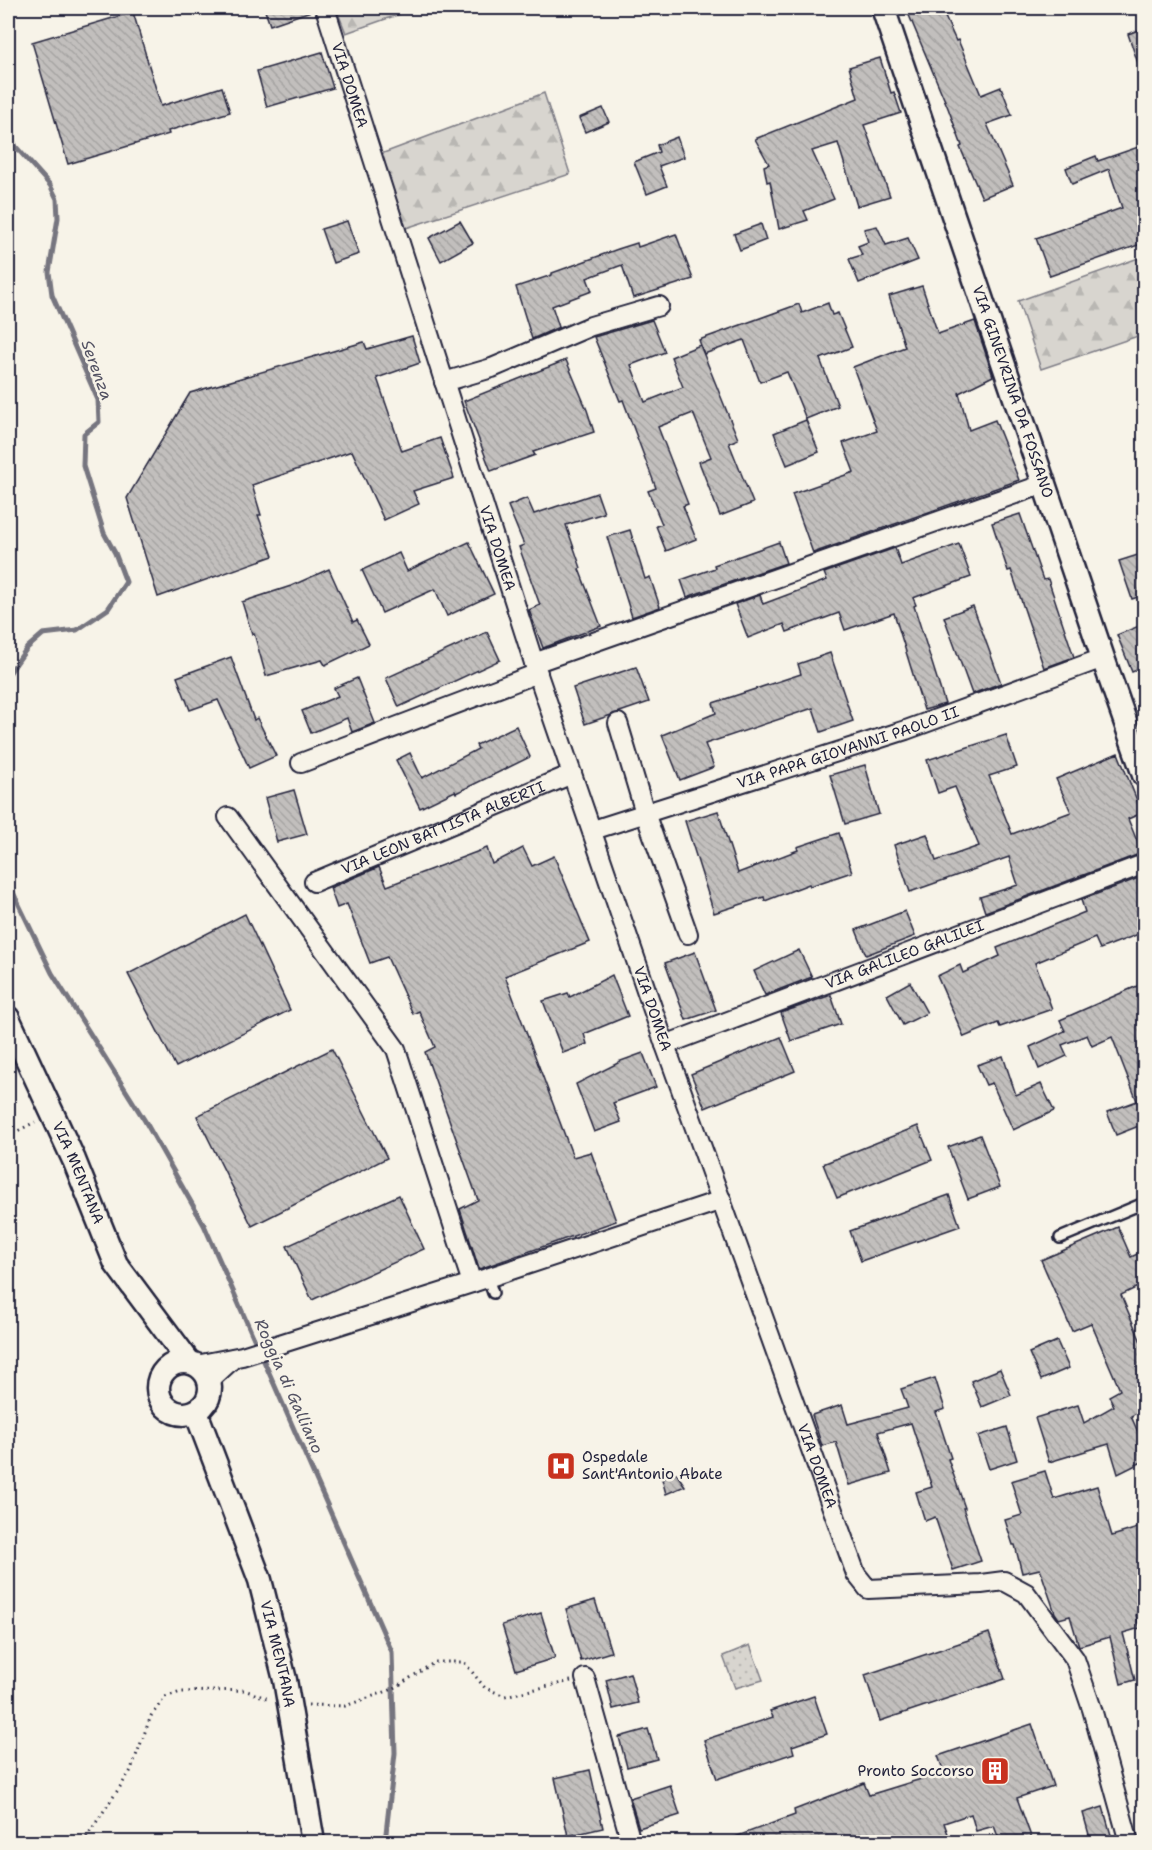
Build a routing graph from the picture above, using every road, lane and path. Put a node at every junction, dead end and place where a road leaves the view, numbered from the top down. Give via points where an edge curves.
1 (325, 8) edge
2 (883, 8) edge
3 (658, 306) dead end
4 (444, 382) junction
5 (1044, 484) junction
6 (1103, 658) junction
7 (536, 668) junction
8 (618, 723) dead end
9 (301, 763) dead end
10 (572, 774) junction
11 (1144, 775) edge
12 (645, 813) junction
13 (228, 817) dead end
14 (593, 830) junction
15 (1144, 864) edge
16 (314, 882) dead end
17 (688, 933) dead end
18 (8, 989) edge
19 (12, 1012) edge
20 (665, 1045) junction
21 (50, 1110) junction
22 (8, 1136) edge
23 (722, 1200) junction
24 (1144, 1203) edge
25 (1060, 1238) dead end
26 (484, 1285) junction
27 (191, 1368) junction
28 (173, 1412) junction
29 (196, 1412) junction
30 (219, 1474) junction
31 (585, 1678) dead end
32 (313, 1842) edge
33 (631, 1842) edge
34 (1128, 1842) edge

1 - 4 street, VIA DOMEA
2 - 5 street, VIA GINEVRINA DA FOSSANO
3 - 4 street via 591,326 492,368
4 - 7 street, VIA DOMEA
5 - 6 street, VIA GINEVRINA DA FOSSANO
5 - 7 street
6 - 11 street, VIA GINEVRINA DA FOSSANO
6 - 12 street, VIA PAPA GIOVANNI PAOLO II via 906,730
7 - 9 street
7 - 10 street, VIA DOMEA
8 - 12 street
10 - 14 street, VIA DOMEA
10 - 16 street, VIA LEON BATTISTA ALBERTI
12 - 14 street, VIA PAPA GIOVANNI PAOLO II
12 - 17 street
13 - 26 street via 396,1049
14 - 20 street, VIA DOMEA
15 - 20 street, VIA GALILEO GALILEI
18 - 19 path
19 - 21 street, VIA MENTANA
20 - 23 street, VIA DOMEA
21 - 22 path
21 - 27 street, VIA MENTANA via 116,1264
23 - 26 street
23 - 34 street, VIA DOMEA via 856,1574 868,1588 1004,1581 1026,1593 1075,1659
24 - 25 lane
26 - 27 street
27 - 28 street via 159,1378 158,1394
27 - 29 street via 210,1395
28 - 29 street
28 - 30 street, VIA MENTANA
29 - 30 street, VIA MENTANA
30 - 32 street, VIA MENTANA via 262,1591 285,1680
31 - 33 street

